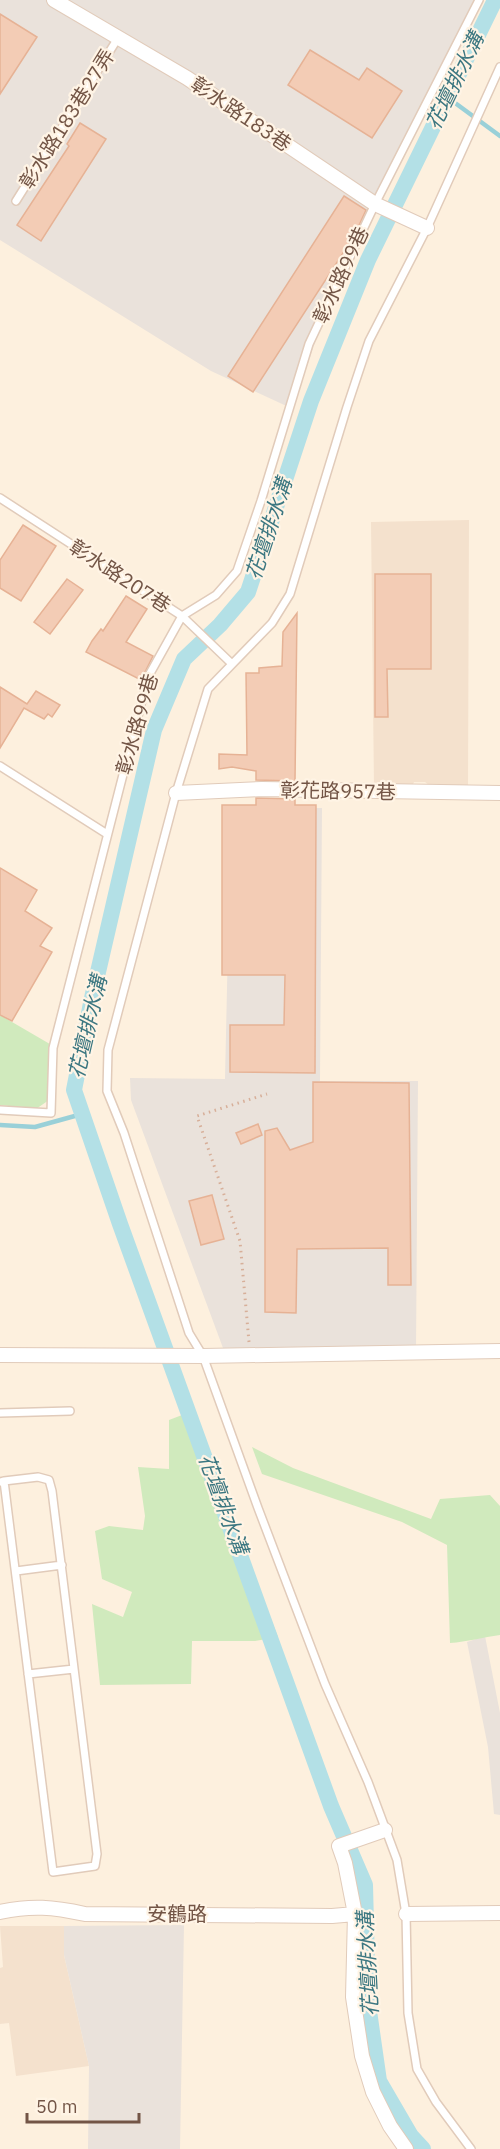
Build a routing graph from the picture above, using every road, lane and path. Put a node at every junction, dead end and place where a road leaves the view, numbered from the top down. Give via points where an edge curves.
1 (54, 0) edge
2 (478, 0) edge
3 (118, 38) junction
4 (500, 66) edge
5 (16, 201) dead end
6 (375, 204) junction
7 (424, 227) junction
8 (0, 498) edge
9 (182, 616) junction
10 (231, 663) junction
11 (0, 766) edge
12 (176, 793) junction
13 (500, 793) edge
14 (107, 834) junction
15 (267, 1094) dead end
16 (0, 1110) edge
17 (500, 1352) edge
18 (0, 1354) edge
19 (250, 1355) junction
20 (204, 1356) junction
21 (69, 1411) dead end
22 (0, 1413) edge
23 (2, 1481) edge
24 (62, 1565) junction
25 (16, 1571) junction
26 (74, 1669) junction
27 (28, 1674) junction
28 (385, 1830) junction
29 (0, 1912) edge
30 (500, 1913) edge
31 (355, 1914) junction
32 (406, 1914) junction
33 (406, 2149) edge
34 (471, 2149) edge

1 - 3 street, 彰水路183巷
2 - 6 lane, 彰水路99巷
3 - 5 lane, 彰水路183巷27弄
3 - 6 street, 彰水路183巷 via 187,78
4 - 7 lane
6 - 7 street, 彰水路183巷
6 - 9 lane, 彰水路99巷 via 309,344 237,571 216,595
7 - 10 lane via 369,341 290,594 272,623
8 - 9 lane, 彰水路207巷
9 - 10 lane, 彰水路207巷
9 - 14 lane, 彰水路99巷 via 148,677
10 - 12 lane via 208,689
11 - 14 lane
12 - 13 street, 彰花路957巷 via 262,789
12 - 20 lane via 108,1050 107,1091 189,1333
14 - 16 lane, 彰水路99巷 via 53,1048 51,1113
15 - 19 path via 197,1116 240,1241
17 - 19 street
18 - 20 street
19 - 20 street
20 - 28 lane via 325,1684
21 - 22 lane
23 - 24 lane via 38,1477 49,1480
23 - 25 lane
24 - 25 lane
24 - 26 lane
25 - 27 lane
26 - 27 lane
26 - 27 lane via 97,1854 95,1866 53,1872
28 - 31 street via 339,1846
28 - 32 lane via 396,1860
29 - 31 street, 安鶴路 via 24,1907 60,1908 85,1914
30 - 32 street
31 - 33 street via 352,1997 362,2056 373,2092
32 - 34 lane via 408,2013 417,2069

